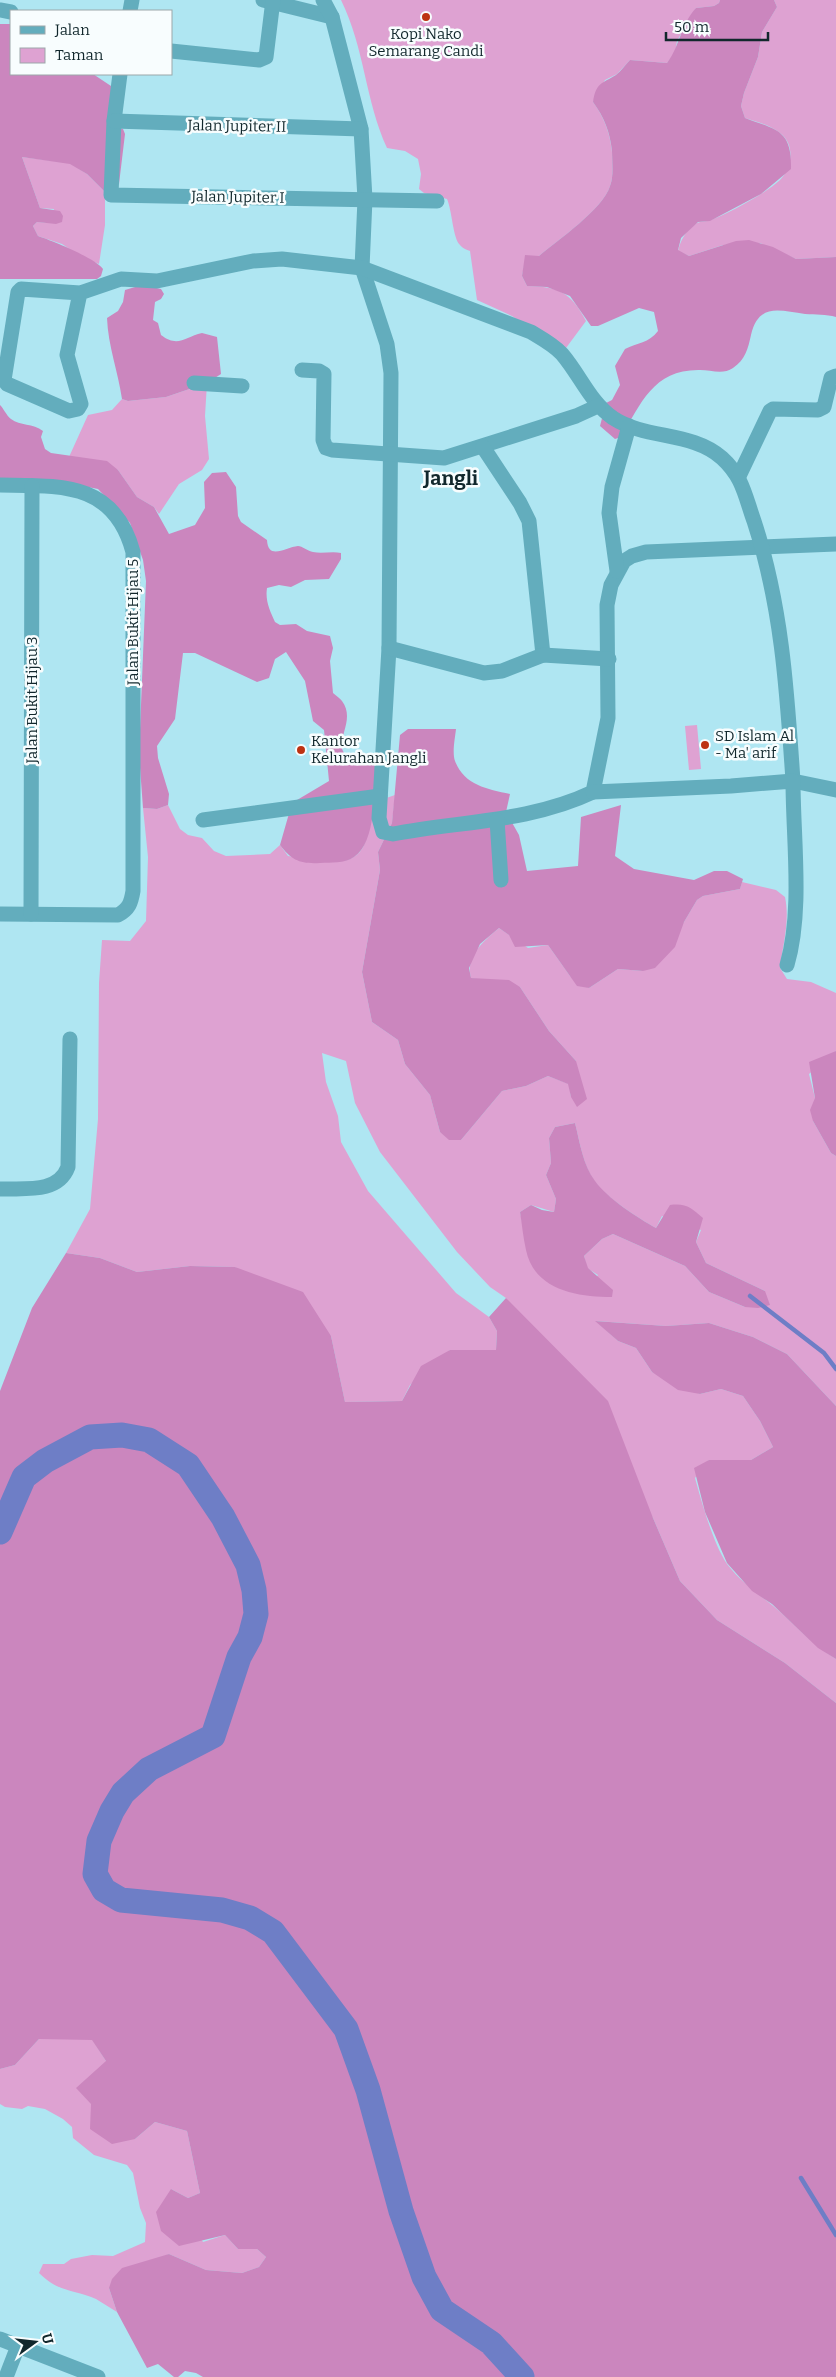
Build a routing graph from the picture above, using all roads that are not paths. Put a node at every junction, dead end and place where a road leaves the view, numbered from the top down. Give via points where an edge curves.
1 (323, 0) edge
2 (269, 1) edge
3 (332, 17) junction
4 (172, 51) edge
5 (120, 75) edge
6 (114, 122) junction
7 (361, 129) junction
8 (365, 199) junction
9 (437, 201) dead end
10 (362, 268) junction
11 (80, 293) junction
12 (302, 370) dead end
13 (836, 376) edge
14 (194, 382) dead end
15 (242, 386) dead end
16 (598, 406) junction
17 (629, 426) junction
18 (482, 447) junction
19 (390, 453) junction
20 (739, 476) junction
21 (0, 485) edge
22 (32, 486) junction
23 (836, 544) edge
24 (762, 547) junction
25 (617, 571) junction
26 (389, 648) junction
27 (543, 655) junction
28 (609, 659) junction
29 (793, 781) junction
30 (836, 790) edge
31 (593, 792) junction
32 (380, 796) junction
33 (203, 820) dead end
34 (497, 820) junction
35 (501, 880) dead end
36 (0, 914) edge
37 (31, 914) junction
38 (787, 966) dead end
39 (70, 1039) dead end
40 (0, 1189) edge
41 (0, 2340) edge
42 (18, 2346) junction
43 (81, 2374) edge
44 (6, 2377) edge
45 (98, 2377) edge

1 - 3 street
2 - 3 street
2 - 4 street via 266,57 259,60
3 - 7 street
5 - 6 street
6 - 7 street, Jalan Jupiter II
6 - 8 street, Jalan Jupiter I via 111,195
7 - 8 street
8 - 9 street, Jalan Jupiter I
8 - 10 street
10 - 11 street via 267,259 172,279 121,279
10 - 16 street via 531,332 561,353
10 - 19 street via 387,344 391,372
11 - 11 street via 67,355 81,404 78,409 69,411 7,384 4,376 18,292 21,289
12 - 19 street via 319,371 325,377 323,440 326,448
13 - 20 street via 831,378 824,407 818,410 774,409 770,412
14 - 15 street
16 - 17 street
16 - 18 street
17 - 20 street via 704,446
17 - 25 street via 612,487 610,513
18 - 19 street via 437,459
18 - 27 street via 520,503 528,521
19 - 26 street
20 - 24 street
21 - 22 street, Jalan Bukit Hijau 5
22 - 37 street, Jalan Bukit Hijau 3
22 - 37 street, Jalan Bukit Hijau 5 via 82,491 96,498 119,520 128,534 133,552 133,891 126,911 107,916
23 - 24 street
24 - 25 street via 646,552 624,561
24 - 29 street via 777,606
25 - 28 street via 608,605
26 - 27 street via 484,673
26 - 32 street
27 - 28 street
28 - 31 street via 608,718
29 - 30 street
29 - 31 street
29 - 38 street via 796,903 794,935
31 - 34 street via 557,806
32 - 33 street
32 - 34 street via 380,826 388,833
34 - 35 street
36 - 37 street
39 - 40 street via 68,1167 64,1176 44,1187
41 - 42 street
42 - 43 street
42 - 44 street
43 - 45 street

